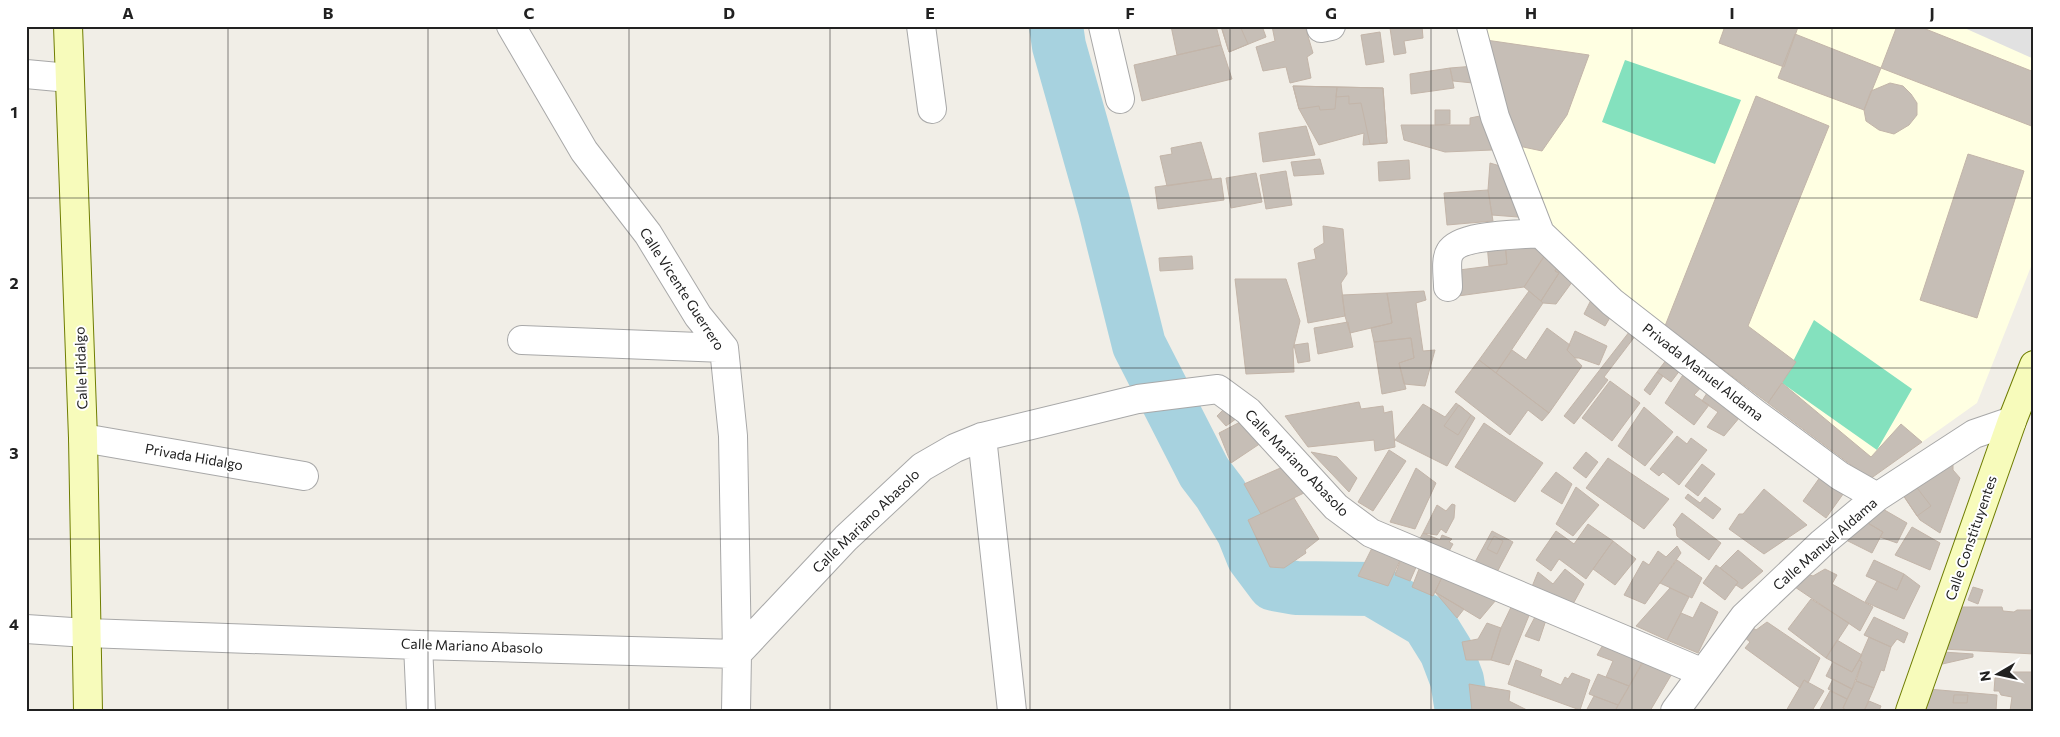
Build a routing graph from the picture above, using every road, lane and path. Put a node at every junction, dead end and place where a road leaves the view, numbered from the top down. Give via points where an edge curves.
1 (68, 26) edge
2 (511, 26) edge
3 (921, 26) edge
4 (1103, 26) edge
5 (1471, 26) edge
6 (26, 74) edge
7 (70, 78) junction
8 (1120, 99) dead end
9 (932, 109) dead end
10 (1540, 233) junction
11 (1448, 287) dead end
12 (522, 340) dead end
13 (724, 348) junction
14 (2034, 365) edge
15 (2012, 421) junction
16 (982, 437) junction
17 (83, 438) junction
18 (304, 476) dead end
19 (1877, 497) junction
20 (26, 629) edge
21 (87, 633) junction
22 (418, 645) junction
23 (736, 654) junction
24 (1701, 672) junction
25 (88, 711) edge
26 (421, 711) edge
27 (736, 711) edge
28 (1012, 711) edge
29 (1675, 711) edge
30 (1910, 711) edge

1 - 7 main road, Calle Hidalgo
2 - 13 street, Calle Vicente Guerrero via 584,151 648,234 698,316
3 - 9 street
4 - 8 street
5 - 10 street, Privada Manuel Aldama via 1495,117
6 - 7 street
7 - 17 main road, Calle Hidalgo
10 - 11 street via 1480,238 1454,246 1449,254
10 - 19 street, Privada Manuel Aldama via 1612,302 1840,476
12 - 13 street
13 - 23 street, Calle Vicente Guerrero via 733,436
14 - 15 main road, Calle Constituyentes
15 - 19 street, Calle Manuel Aldama via 1974,434
15 - 30 main road, Calle Constituyentes
16 - 23 street, Calle Mariano Abasolo via 922,467 846,538
16 - 24 street, Calle Mariano Abasolo via 1138,399 1218,389 1248,411 1336,507 1371,533
16 - 28 street
17 - 18 street, Privada Hidalgo
17 - 21 main road, Calle Hidalgo
19 - 24 street, Calle Manuel Aldama via 1822,542 1744,617
20 - 21 street, Calle Mariano Abasolo
21 - 22 street, Calle Mariano Abasolo
21 - 25 main road, Calle Hidalgo
22 - 23 street, Calle Mariano Abasolo
22 - 26 street
23 - 27 street, Calle Vicente Guerrero
24 - 29 street, Calle Manuel Aldama

